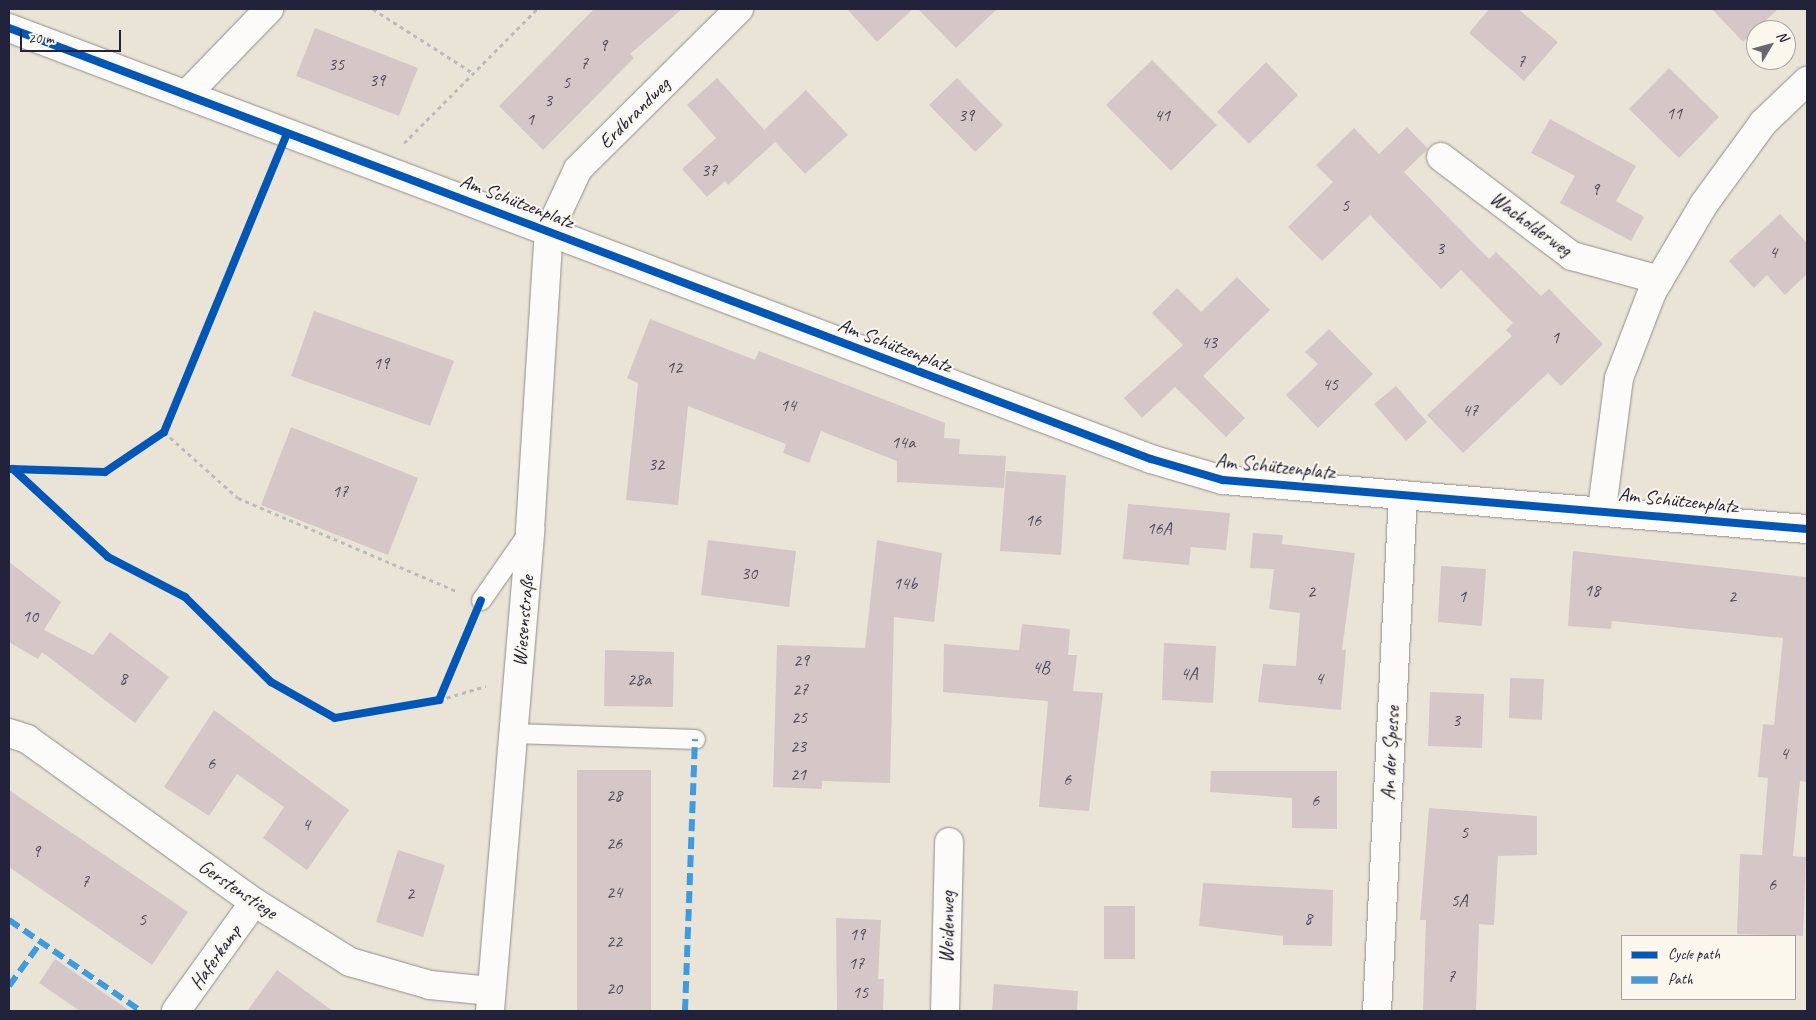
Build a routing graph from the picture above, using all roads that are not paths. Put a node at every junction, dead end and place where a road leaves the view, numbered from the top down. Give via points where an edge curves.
1 (269, 9) edge
2 (739, 9) edge
3 (9, 28) edge
4 (1807, 81) edge
5 (186, 95) junction
6 (1441, 157) dead end
7 (549, 231) junction
8 (1659, 280) junction
9 (1403, 495) junction
10 (1602, 509) junction
11 (1807, 529) edge
12 (530, 530) junction
13 (481, 600) road end
14 (9, 733) edge
15 (514, 733) junction
16 (695, 739) dead end
17 (948, 842) dead end
18 (254, 902) junction
19 (490, 1001) edge
20 (176, 1011) edge
21 (945, 1011) edge
22 (1377, 1011) edge

1 - 5 street
2 - 7 street, Erdbrandweg via 578,169
3 - 5 street, Am Schützenplatz
4 - 8 street via 1763,123 1704,204
5 - 7 street, Am Schützenplatz
6 - 8 street, Wacholderweg via 1572,256
7 - 9 street, Am Schützenplatz via 1152,460 1223,480
7 - 12 street, Wiesenstraße
8 - 10 street via 1619,378
9 - 10 street, Am Schützenplatz
9 - 22 street, An der Spesse
10 - 11 street, Am Schützenplatz
12 - 13 lane
12 - 15 street, Wiesenstraße
14 - 18 street, Gerstenstiege via 27,739
15 - 16 lane
15 - 19 street, Wiesenstraße
17 - 21 street, Weidenweg
18 - 19 street, Gerstenstiege via 350,962
18 - 20 street, Haferkamp

